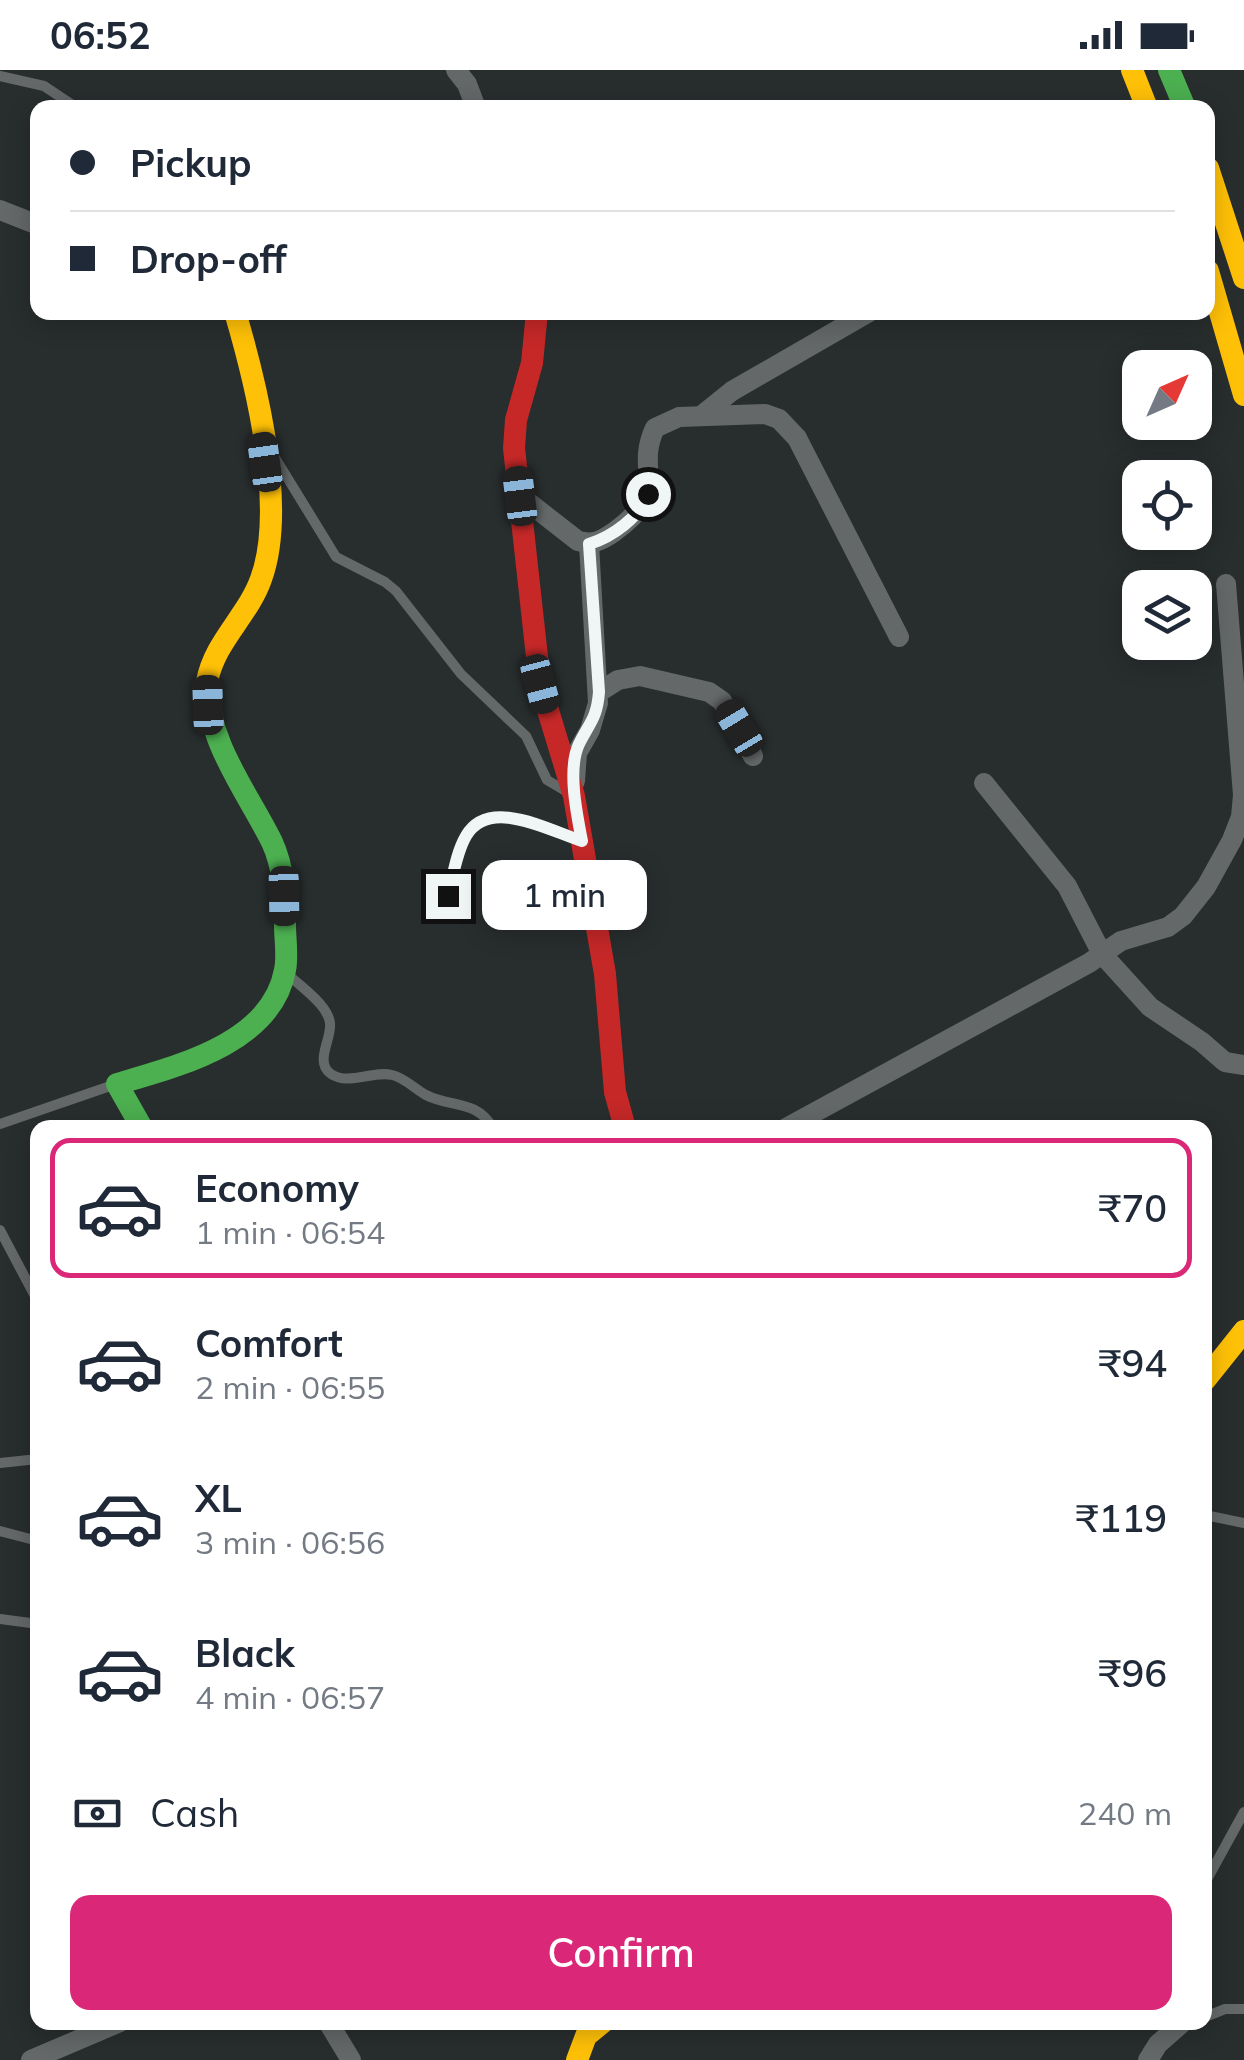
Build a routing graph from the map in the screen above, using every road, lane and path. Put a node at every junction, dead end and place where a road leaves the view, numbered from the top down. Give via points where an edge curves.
1 (456, 70) edge
2 (1132, 70) edge
3 (1169, 70) edge
4 (0, 76) edge
5 (64, 100) edge
6 (473, 100) edge
7 (1144, 100) edge
8 (1181, 100) edge
9 (1215, 189) edge
10 (0, 210) edge
11 (30, 222) edge
12 (1244, 278) edge
13 (1215, 295) edge
14 (237, 320) edge
15 (537, 320) edge
16 (856, 320) edge
17 (1244, 395) edge
18 (702, 416) junction
19 (261, 434) junction
20 (520, 496) junction
21 (589, 544) junction
22 (1226, 584) dead end
23 (898, 637) dead end
24 (599, 692) junction
25 (753, 756) dead end
26 (984, 783) dead end
27 (574, 796) junction
28 (582, 841) junction
29 (448, 896) dead end
30 (1102, 954) junction
31 (286, 972) junction
32 (1244, 1065) edge
33 (117, 1084) junction
34 (137, 1120) edge
35 (485, 1120) edge
36 (624, 1120) edge
37 (801, 1120) edge
38 (0, 1124) edge
39 (0, 1230) edge
40 (30, 1287) edge
41 (1244, 1331) edge
42 (1212, 1371) edge
43 (30, 1459) edge
44 (0, 1463) edge
45 (1212, 1516) edge
46 (1244, 1523) edge
47 (0, 1531) edge
48 (30, 1539) edge
49 (0, 1619) edge
50 (30, 1623) edge
51 (1244, 1812) edge
52 (1212, 1869) edge
53 (1244, 2010) edge
54 (1212, 2014) edge
55 (101, 2030) edge
56 (333, 2030) edge
57 (594, 2030) edge
58 (1176, 2030) edge
59 (31, 2060) edge
60 (351, 2060) edge
61 (577, 2060) edge
62 (1148, 2060) edge

1 - 6 street
2 - 7 main road
3 - 8 main road
4 - 5 lane via 44,86
9 - 12 main road
10 - 11 street
13 - 17 main road
14 - 19 main road
15 - 20 main road via 514,436
16 - 18 street via 732,391
18 - 21 street via 671,418 655,428 644,504
18 - 23 street via 765,414 788,426
19 - 27 lane via 336,557 396,591 462,674 526,736 547,780
19 - 31 main road via 269,552 241,619 216,655 207,678 208,705 216,736 275,850
20 - 21 street
20 - 27 main road via 540,684
21 - 24 street
22 - 30 street via 1243,795 1238,828 1183,916
24 - 25 street via 640,676 708,692 722,701
24 - 27 street via 577,752
26 - 30 street via 1067,886
27 - 28 main road
28 - 29 lane via 512,818 483,820 463,843
28 - 36 main road
30 - 32 street via 1158,1015 1225,1062
30 - 37 street
31 - 33 main road via 266,1014 246,1031 180,1064
31 - 35 lane via 328,1016 329,1072 346,1078 394,1075 437,1100 475,1108
33 - 34 main road
33 - 38 lane
39 - 40 lane
41 - 42 main road
43 - 44 lane
45 - 46 lane
47 - 48 lane
49 - 50 lane
51 - 52 lane
53 - 54 lane
55 - 59 street
56 - 60 street
57 - 61 main road
58 - 62 street

